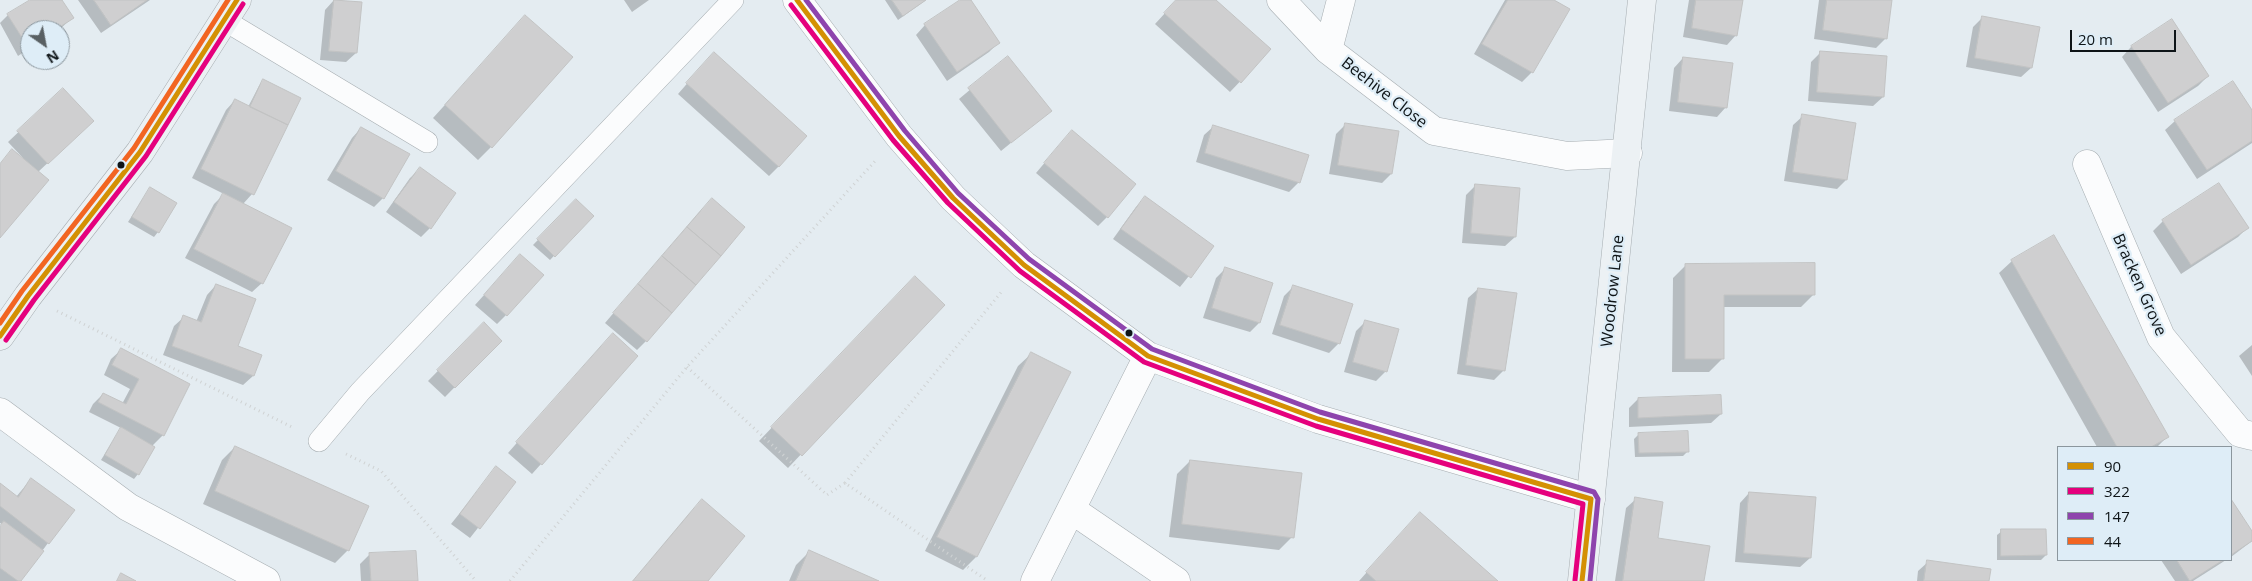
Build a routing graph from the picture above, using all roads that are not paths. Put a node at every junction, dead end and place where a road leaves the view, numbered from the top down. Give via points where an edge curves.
1 (733, 0) edge
2 (797, 0) edge
3 (1280, 0) edge
4 (1341, 0) edge
5 (1642, 0) edge
6 (230, 10) edge
7 (1328, 50) junction
8 (428, 142) dead end
9 (1628, 152) junction
10 (2086, 164) dead end
11 (0, 336) edge
12 (1148, 356) junction
13 (0, 412) edge
14 (2252, 436) edge
15 (319, 440) road end
16 (1591, 499) junction
17 (1072, 510) junction
18 (266, 581) edge
19 (1035, 581) edge
20 (1176, 581) edge
21 (1582, 581) edge

1 - 15 lane via 360,392
2 - 12 street via 899,136 953,198 1024,266
3 - 7 street, Beehive Close
4 - 7 street
5 - 9 street, Woodrow Lane
6 - 8 lane
6 - 11 street via 140,152
7 - 9 street, Beehive Close via 1434,131 1567,156
9 - 16 street, Woodrow Lane
10 - 14 street, Bracken Grove via 2161,338 2240,433
12 - 16 street via 1318,420
12 - 17 street
13 - 18 street via 128,507
16 - 21 street, Woodrow Lane
17 - 19 street
17 - 20 street

